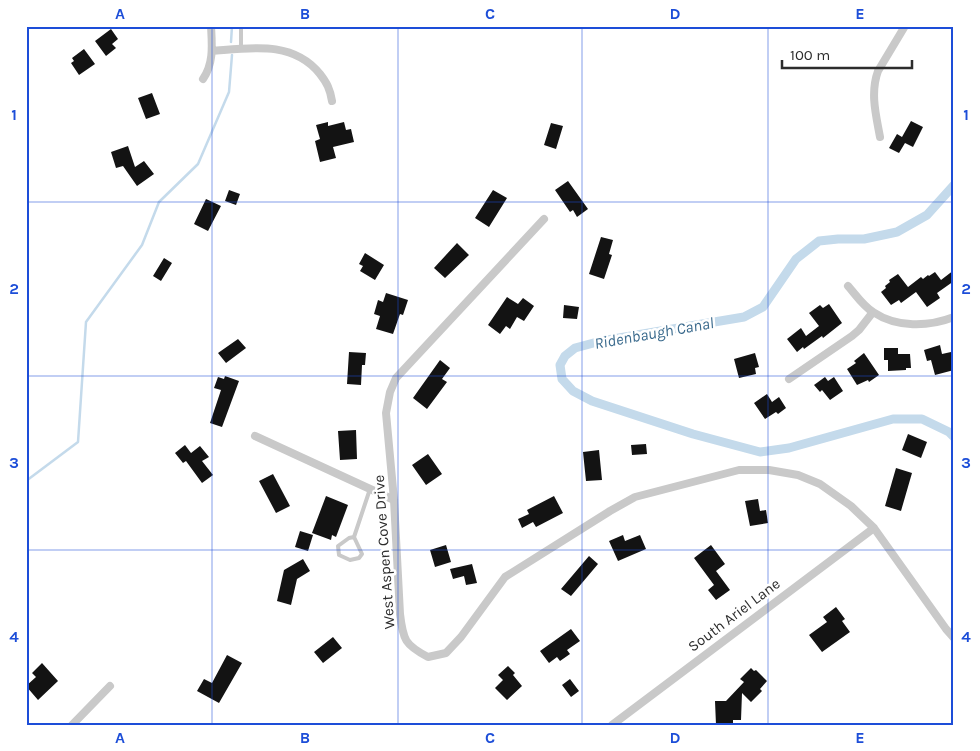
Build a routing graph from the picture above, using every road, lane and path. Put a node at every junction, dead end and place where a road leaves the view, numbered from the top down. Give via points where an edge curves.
1 (211, 26) edge
2 (241, 26) edge
3 (904, 26) edge
4 (241, 48) junction
5 (212, 51) junction
6 (203, 80) dead end
7 (332, 101) dead end
8 (880, 137) dead end
9 (544, 219) dead end
10 (848, 286) dead end
11 (872, 312) junction
12 (954, 317) edge
13 (789, 379) dead end
14 (255, 436) dead end
15 (370, 489) junction
16 (394, 500) junction
17 (874, 528) junction
18 (354, 537) junction
19 (954, 638) edge
20 (110, 686) dead end
21 (72, 725) edge
22 (612, 725) edge

1 - 5 street
2 - 4 lane
3 - 8 street via 875,78 873,95
4 - 5 street
4 - 7 street via 279,49 298,55 309,62 326,82
5 - 6 street
9 - 16 street, West Aspen Cove Drive via 396,378 386,413
10 - 11 street
11 - 12 street via 907,324 942,322
11 - 13 street via 852,336
14 - 15 street
15 - 16 street
15 - 18 lane
16 - 17 street, West Aspen Cove Drive via 402,633 411,648 428,657 446,653 505,577 610,511 635,497 658,490 740,470 798,475 820,484 851,506
17 - 19 street, West Aspen Cove Drive
17 - 22 street, South Ariel Lane
18 - 18 lane via 362,554 359,558 350,560 339,555 338,546
20 - 21 street

